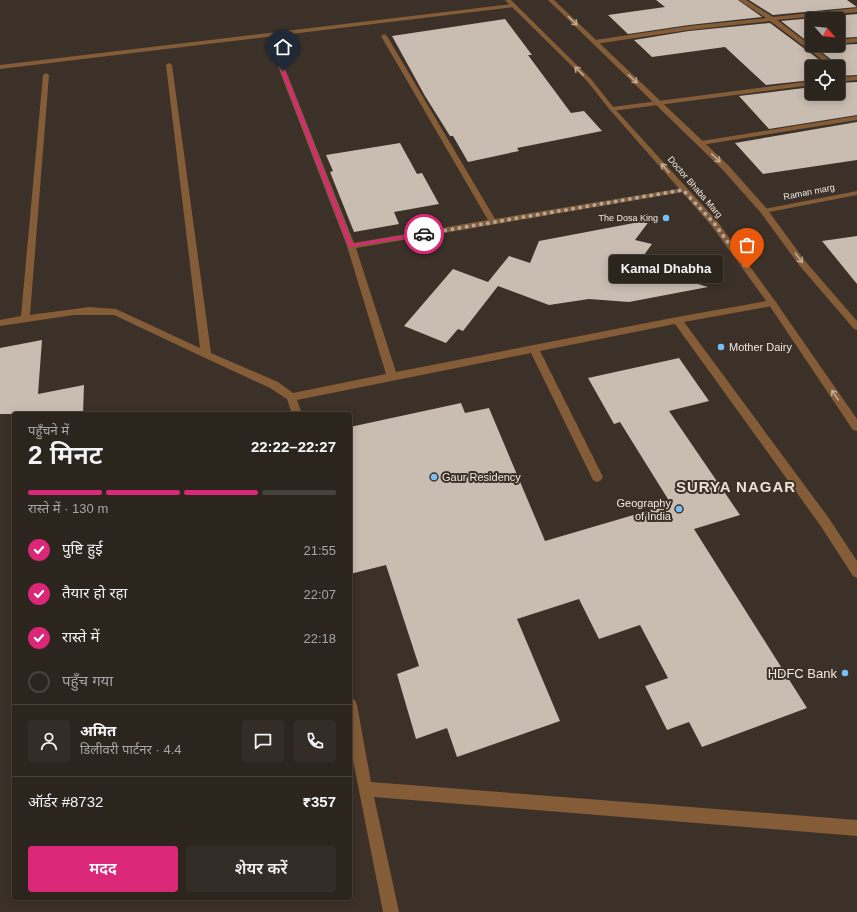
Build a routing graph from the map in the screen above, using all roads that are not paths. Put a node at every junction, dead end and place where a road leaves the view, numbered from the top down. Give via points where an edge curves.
1 (551, 0) edge
2 (742, 0) edge
3 (510, 3) edge
4 (857, 10) edge
5 (770, 18) junction
6 (384, 36) dead end
7 (857, 40) edge
8 (805, 41) edge
9 (845, 41) edge
10 (595, 42) junction
11 (818, 52) edge
12 (277, 56) dead end
13 (828, 60) edge
14 (169, 65) dead end
15 (0, 67) edge
16 (845, 73) edge
17 (46, 75) dead end
18 (854, 78) edge
19 (805, 84) edge
20 (657, 103) junction
21 (612, 109) junction
22 (857, 118) edge
23 (701, 144) junction
24 (683, 190) junction
25 (857, 193) edge
26 (764, 210) junction
27 (493, 222) junction
28 (351, 246) junction
29 (772, 303) junction
30 (25, 320) junction
31 (677, 320) junction
32 (0, 323) edge
33 (857, 327) edge
34 (534, 349) junction
35 (206, 355) junction
36 (392, 378) junction
37 (290, 397) junction
38 (296, 412) edge
39 (857, 427) edge
40 (597, 477) dead end
41 (857, 572) edge
42 (352, 716) edge
43 (365, 789) junction
44 (857, 828) edge
45 (391, 912) edge

1 -> 10 street
2 - 5 street
3 - 15 street
21 -> 3 street, Doctor Bhaba Marg via 589,80
4 - 5 street
5 - 8 street
5 - 10 street
6 - 27 street
7 - 9 street
10 -> 20 street
11 - 13 street
12 - 28 street
14 - 35 street
16 - 18 street
17 - 30 street
19 - 20 street
20 - 21 street
20 - 23 street
24 -> 21 street, Doctor Bhaba Marg
22 - 23 street
23 -> 26 street
24 - 27 street
24 - 29 street, Doctor Bhaba Marg via 714,223
25 - 26 street, Raman marg
26 -> 33 street via 802,263
27 - 28 street
28 - 36 street
29 - 31 street
39 -> 29 street, Doctor Bhaba Marg
30 - 32 street
30 - 35 street via 90,310 116,312
31 - 34 street
31 - 41 street via 824,521
34 - 36 street
34 - 40 street
35 - 37 street via 274,385
36 - 37 street
37 - 38 street
42 - 43 street
43 - 44 street
43 - 45 street

